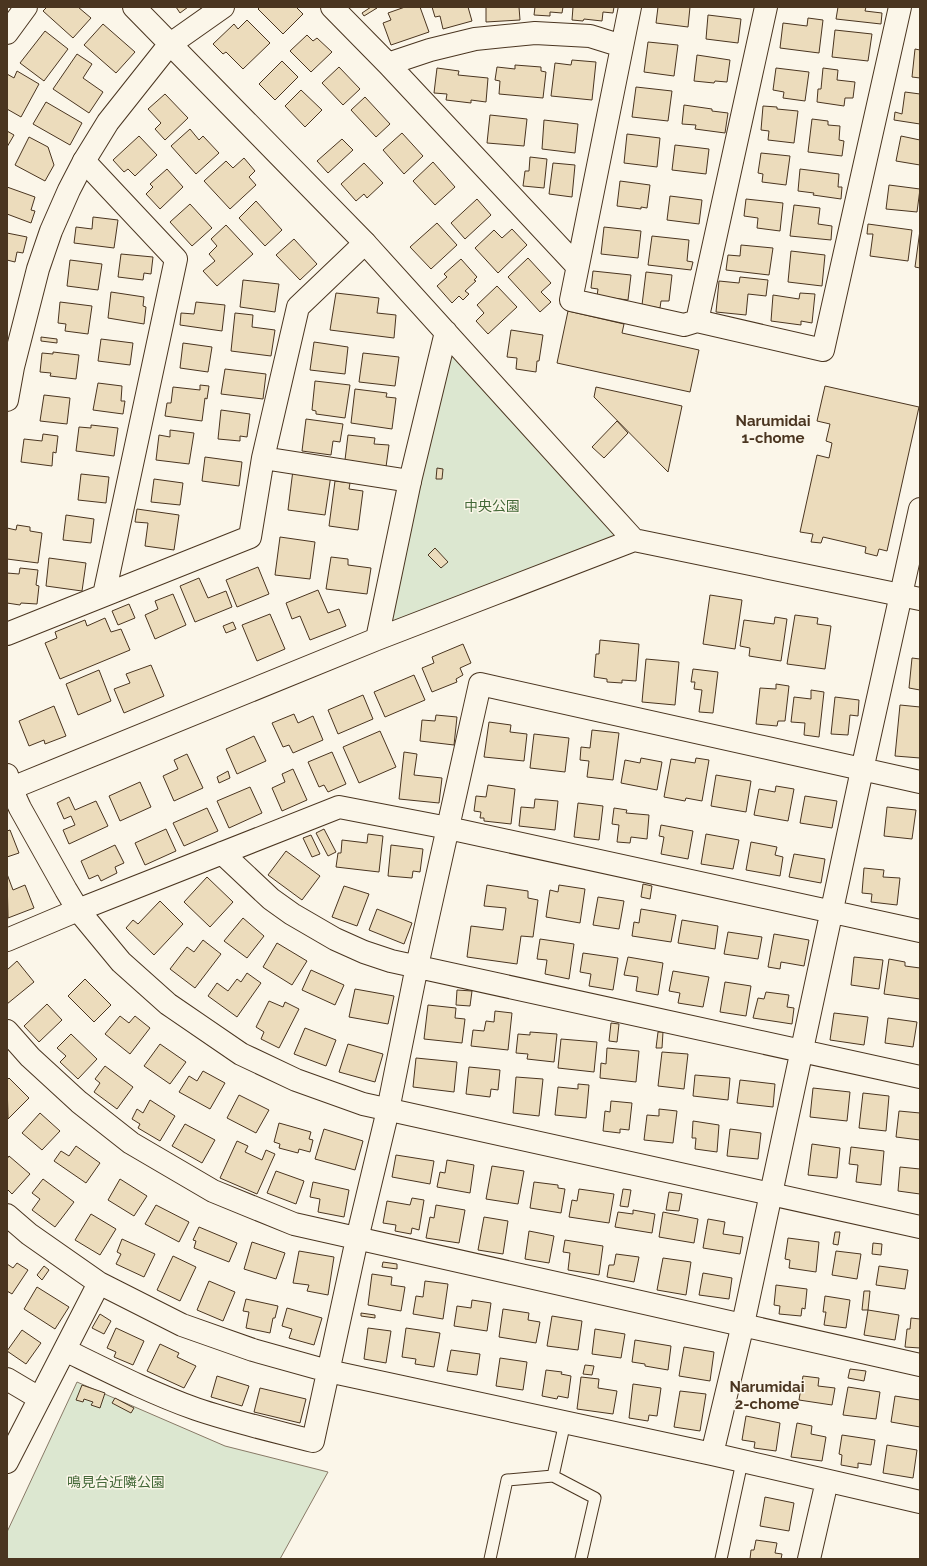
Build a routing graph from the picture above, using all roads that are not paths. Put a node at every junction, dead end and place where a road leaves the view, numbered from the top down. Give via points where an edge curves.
1 (26, 7) edge
2 (134, 7) edge
3 (224, 7) edge
4 (332, 7) edge
5 (630, 7) edge
6 (766, 7) edge
7 (900, 7) edge
8 (7, 33) edge
9 (169, 45) junction
10 (622, 46) junction
11 (388, 64) junction
12 (84, 161) junction
13 (365, 243) junction
14 (577, 266) junction
15 (697, 321) junction
16 (446, 332) junction
17 (10, 367) edge
18 (7, 400) edge
19 (263, 458) junction
20 (410, 481) junction
21 (920, 509) edge
22 (634, 540) junction
23 (104, 595) junction
24 (911, 597) edge
25 (7, 634) edge
26 (377, 639) junction
27 (862, 770) junction
28 (920, 782) edge
29 (8, 784) edge
30 (448, 828) junction
31 (222, 853) junction
32 (78, 910) junction
33 (832, 912) junction
34 (920, 931) edge
35 (7, 940) edge
36 (417, 966) junction
37 (7, 1031) edge
38 (801, 1051) junction
39 (920, 1077) edge
40 (388, 1110) junction
41 (772, 1194) junction
42 (7, 1215) edge
43 (920, 1227) edge
44 (357, 1239) junction
45 (99, 1283) junction
46 (743, 1324) junction
47 (65, 1350) junction
48 (920, 1365) edge
49 (328, 1371) junction
50 (7, 1379) edge
51 (39, 1398) junction
52 (565, 1422) junction
53 (712, 1454) junction
54 (7, 1462) edge
55 (742, 1462) junction
56 (553, 1476) junction
57 (827, 1481) junction
58 (920, 1502) edge
59 (490, 1559) edge
60 (581, 1559) edge
61 (721, 1559) edge
62 (809, 1559) edge

1 - 8 street
2 - 9 street
3 - 9 street
4 - 11 street
5 - 10 street
6 - 15 street
7 - 15 street via 823,350
9 - 12 street via 108,122
9 - 13 street
10 - 11 street via 590,36 535,33 475,39
10 - 14 street
11 - 14 street
12 - 17 street via 51,231
12 - 23 street via 176,259
13 - 16 street
13 - 19 street via 298,307
14 - 15 street via 571,300 684,325
16 - 20 street
16 - 22 street
17 - 18 street
19 - 20 street
19 - 23 street via 250,537
20 - 26 street
21 - 24 street
22 - 24 street
22 - 26 street
23 - 25 street
24 - 27 street
26 - 29 street
27 - 28 street
27 - 30 street via 480,684
27 - 33 street
29 - 32 street via 42,850
30 - 31 street via 339,806
30 - 33 street
30 - 36 street
31 - 32 street
31 - 36 street via 271,899 335,939 391,961
32 - 35 street
32 - 40 street via 121,962 168,1004 241,1054 296,1080 363,1104
33 - 34 street
33 - 38 street
36 - 38 street
36 - 40 street
37 - 44 street via 30,1057 79,1102 131,1143 213,1191 294,1224
38 - 39 street
38 - 41 street
40 - 41 street
40 - 44 street
41 - 43 street
41 - 46 street
42 - 45 street via 29,1234
44 - 46 street
44 - 49 street
45 - 47 street
45 - 49 street via 182,1325 253,1350
46 - 48 street
46 - 53 street
47 - 49 street via 194,1408 235,1422 313,1441
47 - 51 street
49 - 52 street
50 - 51 street
51 - 54 street
52 - 53 street
52 - 56 lane
53 - 55 street
55 - 57 street
55 - 61 lane
56 - 59 lane via 507,1480
56 - 60 lane via 595,1498
57 - 58 street
57 - 62 street

